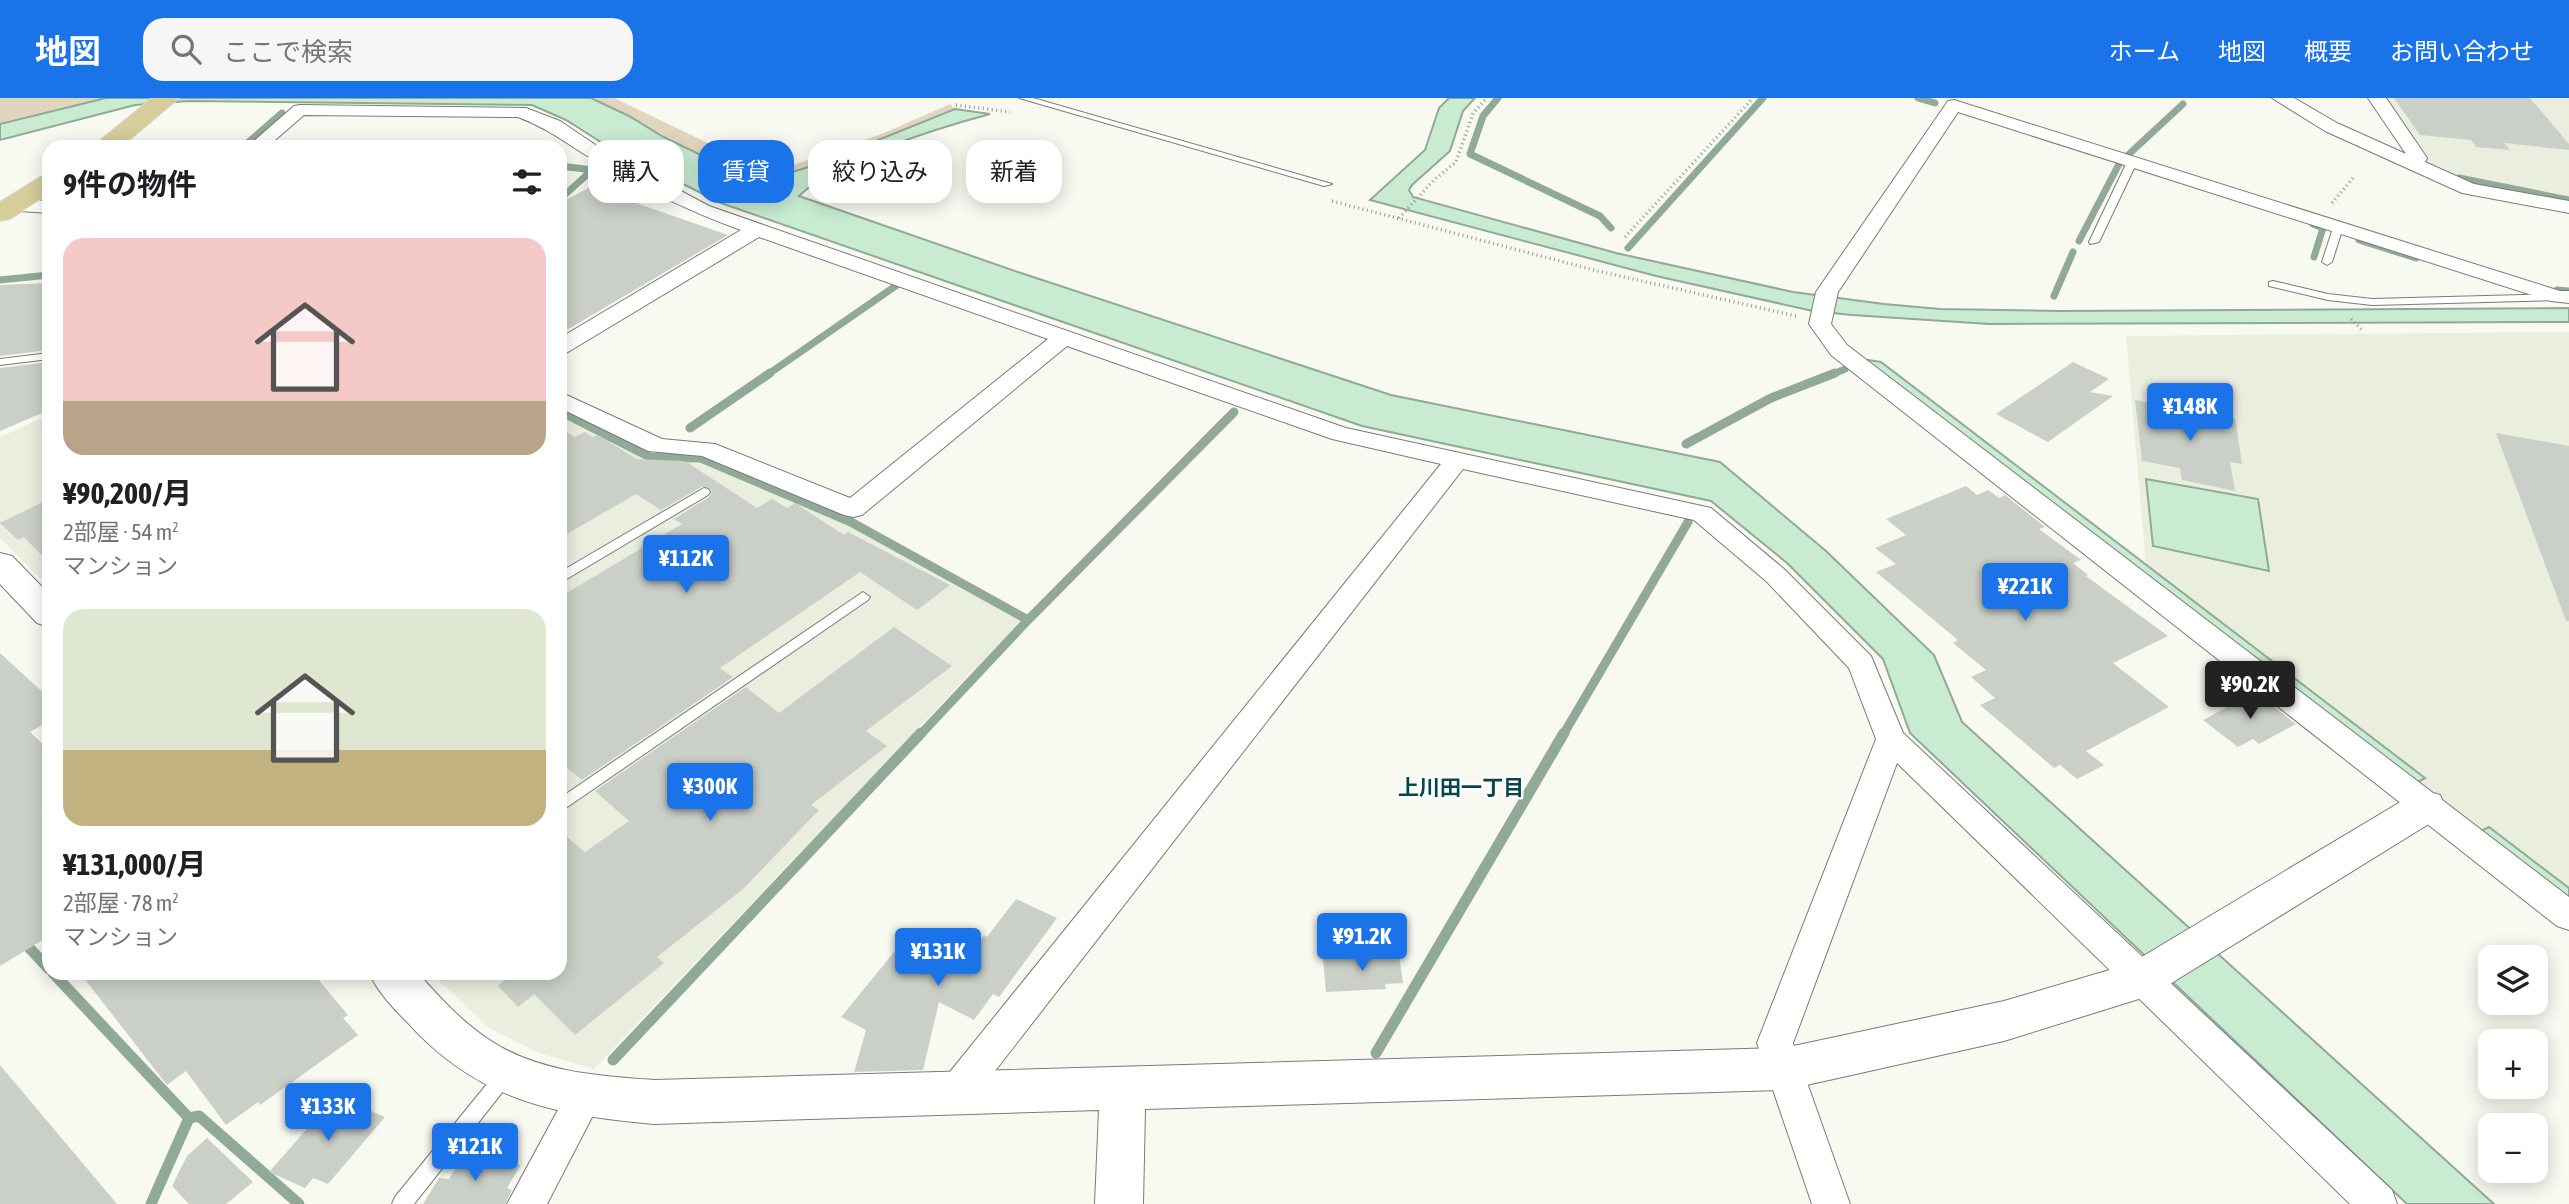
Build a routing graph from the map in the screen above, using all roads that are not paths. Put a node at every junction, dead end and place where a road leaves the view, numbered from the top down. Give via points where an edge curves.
1 (1023, 98) edge
2 (2281, 98) edge
3 (2377, 98) edge
4 (160, 105) edge
5 (114, 140) edge
6 (264, 140) edge
7 (2132, 162) junction
8 (2415, 165) junction
9 (1327, 184) dead end
10 (42, 187) edge
11 (42, 207) edge
12 (2569, 207) edge
13 (6, 209) edge
14 (2338, 227) junction
15 (758, 229) junction
16 (2094, 242) dead end
17 (2327, 262) dead end
18 (2273, 284) dead end
19 (2563, 297) edge
20 (1064, 337) junction
21 (567, 343) edge
22 (42, 357) edge
23 (0, 362) edge
24 (567, 402) edge
25 (1457, 460) junction
26 (704, 492) dead end
27 (0, 564) edge
28 (567, 574) edge
29 (863, 597) dead end
30 (42, 608) edge
31 (1891, 739) junction
32 (567, 801) edge
33 (2426, 806) junction
34 (2569, 916) edge
35 (2146, 976) junction
36 (397, 980) edge
37 (1783, 1069) junction
38 (507, 1073) junction
39 (1123, 1090) junction
40 (954, 1095) junction
41 (585, 1096) junction
42 (402, 1204) edge
43 (526, 1204) edge
44 (1119, 1204) edge
45 (1831, 1204) edge
46 (2378, 1204) edge

1 - 9 lane
2 - 8 street via 2331,127
3 - 8 street via 2418,158
4 - 5 main road
6 - 15 street via 300,110 520,112 554,125 702,210
7 - 14 street
7 - 16 lane
7 - 33 street via 1954,105 1827,292 1821,321 1839,350
8 - 12 street via 2469,189
10 - 13 main road
11 - 13 street
14 - 17 lane
14 - 19 street
15 - 20 street
15 - 21 street
18 - 19 lane via 2372,302
20 - 24 street via 853,509 706,449 657,446
20 - 25 street via 1340,434
22 - 23 lane
25 - 31 street via 1702,514 1775,575 1861,663
25 - 40 street
26 - 28 lane
27 - 30 street
29 - 32 lane
31 - 35 street
31 - 37 street via 1775,1043
33 - 34 street
33 - 35 street
35 - 37 street via 2004,1021
35 - 46 street
36 - 38 street via 474,1055
37 - 39 street
37 - 45 street
38 - 41 street
38 - 42 lane
39 - 40 street
39 - 44 street
40 - 41 street via 654,1102
41 - 43 street

